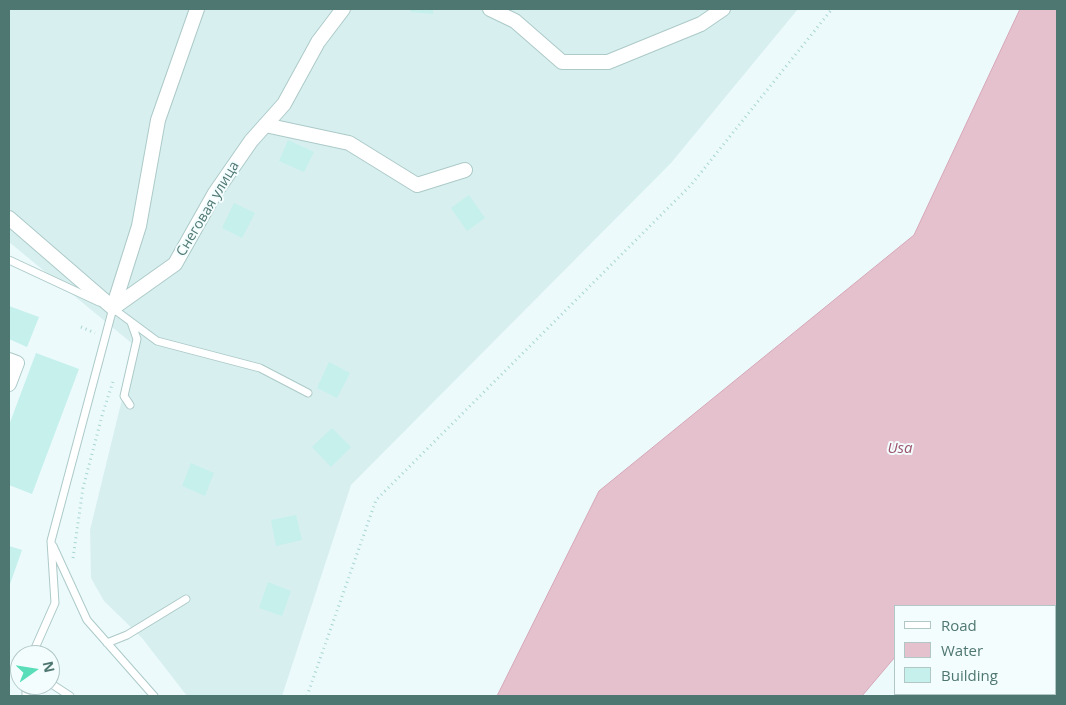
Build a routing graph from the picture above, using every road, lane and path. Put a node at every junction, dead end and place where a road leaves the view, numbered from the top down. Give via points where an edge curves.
1 (197, 9) edge
2 (343, 9) edge
3 (490, 9) edge
4 (723, 9) edge
5 (832, 9) edge
6 (265, 125) junction
7 (465, 170) dead end
8 (9, 218) edge
9 (9, 260) edge
10 (113, 308) junction
11 (131, 322) junction
12 (81, 327) dead end
13 (103, 344) junction
14 (9, 360) edge
15 (116, 375) dead end
16 (9, 384) edge
17 (308, 393) dead end
18 (130, 405) dead end
19 (51, 541) junction
20 (73, 589) junction
21 (186, 599) dead end
22 (107, 643) junction
23 (37, 645) edge
24 (154, 696) edge
25 (306, 696) edge

1 - 10 street via 158,120 139,226
2 - 6 street, Снеговая улица via 318,42 284,104
3 - 4 street via 514,21 562,62 608,62 702,24
5 - 25 path via 691,185 376,500
6 - 7 street via 349,143 417,185
6 - 10 street, Снеговая улица via 250,141 215,193 175,264
8 - 10 street
9 - 10 lane
10 - 11 lane
10 - 13 lane
11 - 17 lane via 157,341 260,368
11 - 18 lane via 137,339 124,396
12 - 13 path via 95,333
13 - 19 lane
14 - 16 street via 17,363
15 - 20 path via 83,488 73,556
19 - 20 lane
19 - 23 lane via 56,603
20 - 22 lane via 87,620
21 - 22 lane via 127,635
22 - 24 lane

